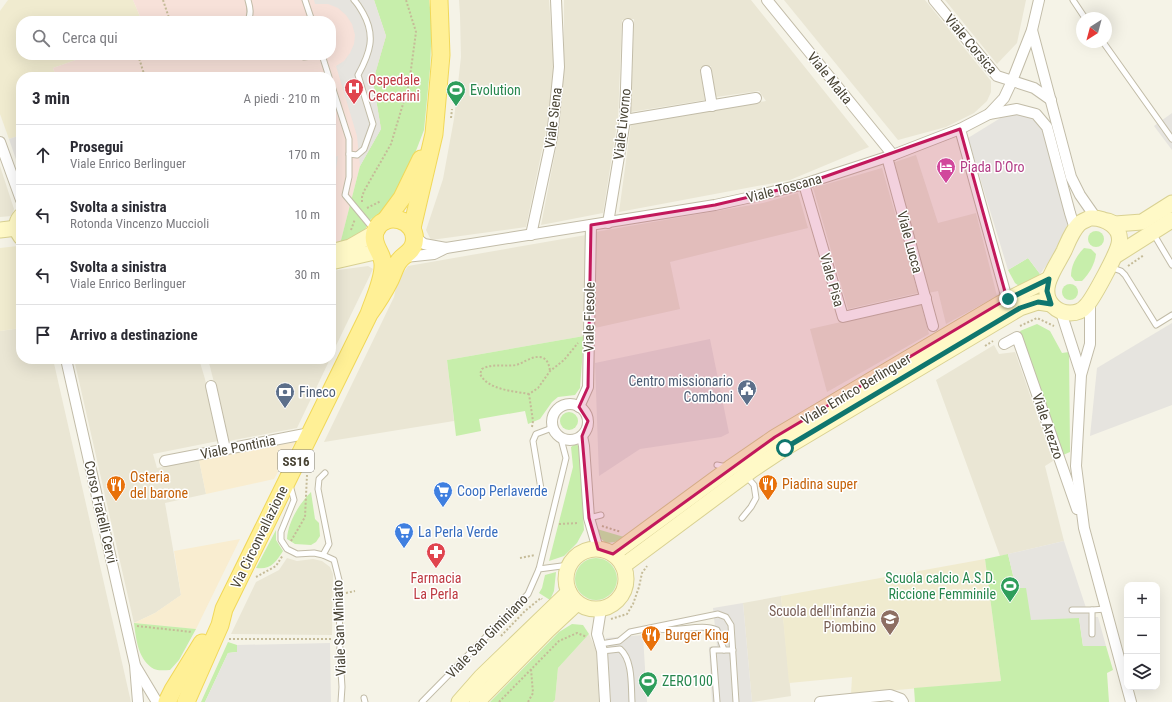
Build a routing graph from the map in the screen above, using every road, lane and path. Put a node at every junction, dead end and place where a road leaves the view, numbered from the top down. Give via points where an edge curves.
1 (163, 0) edge
2 (248, 0) edge
3 (305, 0) edge
4 (354, 0) edge
5 (406, 0) edge
6 (439, 0) edge
7 (556, 0) edge
8 (767, 0) edge
9 (934, 0) edge
10 (1039, 0) edge
11 (1072, 0) edge
12 (1081, 12) edge
13 (168, 16) edge
14 (249, 16) edge
15 (310, 16) edge
16 (628, 24) dead end
17 (1032, 30) junction
18 (1107, 48) edge
19 (140, 60) edge
20 (324, 60) edge
21 (706, 71) dead end
22 (143, 72) edge
23 (327, 72) edge
24 (1012, 81) junction
25 (756, 98) dead end
26 (336, 99) edge
27 (1051, 100) junction
28 (712, 106) junction
29 (989, 114) junction
30 (625, 120) junction
31 (960, 129) junction
32 (434, 134) junction
33 (1172, 139) edge
34 (0, 142) edge
35 (349, 154) junction
36 (890, 156) junction
37 (804, 184) junction
38 (16, 186) edge
39 (1172, 204) edge
40 (358, 211) junction
41 (1102, 220) junction
42 (1172, 220) edge
43 (608, 222) junction
44 (591, 225) junction
45 (380, 227) junction
46 (16, 228) edge
47 (1075, 229) junction
48 (0, 230) edge
49 (413, 233) junction
50 (349, 235) dead end
51 (531, 235) junction
52 (1156, 238) junction
53 (446, 248) junction
54 (336, 251) edge
55 (379, 251) junction
56 (402, 257) junction
57 (336, 261) edge
58 (1115, 265) junction
59 (1172, 265) edge
60 (1049, 279) junction
61 (926, 298) junction
62 (1008, 299) junction
63 (1090, 301) junction
64 (1056, 308) junction
65 (369, 314) junction
66 (1172, 315) edge
67 (933, 326) dead end
68 (1020, 327) dead end
69 (1057, 332) dead end
70 (589, 342) junction
71 (993, 342) dead end
72 (1004, 344) dead end
73 (979, 350) dead end
74 (67, 364) edge
75 (550, 371) junction
76 (1081, 376) junction
77 (211, 386) dead end
78 (528, 394) junction
79 (579, 407) junction
80 (552, 428) junction
81 (310, 433) junction
82 (536, 434) junction
83 (582, 436) junction
84 (561, 439) junction
85 (225, 449) junction
86 (165, 461) dead end
87 (325, 472) dead end
88 (746, 475) junction
89 (288, 478) junction
90 (542, 489) dead end
91 (601, 515) dead end
92 (589, 518) junction
93 (742, 518) dead end
94 (1084, 528) junction
95 (598, 549) junction
96 (542, 553) junction
97 (323, 555) junction
98 (520, 558) dead end
99 (618, 560) junction
100 (651, 561) dead end
101 (569, 565) junction
102 (538, 569) junction
103 (573, 598) junction
104 (224, 609) junction
105 (601, 609) junction
106 (1106, 609) junction
107 (1072, 610) dead end
108 (1092, 610) junction
109 (654, 627) junction
110 (597, 634) junction
111 (1092, 634) dead end
112 (601, 648) junction
113 (724, 650) junction
114 (733, 650) junction
115 (135, 665) junction
116 (531, 669) junction
117 (158, 701) edge
118 (138, 702) edge
119 (186, 702) edge
120 (341, 702) edge
121 (422, 702) edge
122 (458, 702) edge
123 (477, 702) edge
124 (498, 702) edge
125 (528, 702) edge
126 (605, 702) edge
127 (632, 702) edge
128 (717, 702) edge
129 (736, 702) edge
130 (820, 702) edge
131 (903, 702) edge
132 (1131, 702) edge

1 - 13 path
2 - 14 lane
3 - 15 lane
4 - 35 lane via 368,21 371,41 367,60 358,75 373,124 364,149 358,155
5 - 40 path via 416,32 409,84 391,144 364,191 362,207
6 - 32 main road, Via Circonvallazione / SS16 via 441,55
7 - 51 street, Viale Siena via 560,67 556,106
8 - 36 street, Viale Malta
9 - 24 street, Viale Corsica via 997,76
10 - 17 street, Viale Toscana
11 - 12 lane
16 - 30 street, Viale Livorno
17 - 24 street, Viale Toscana
17 - 27 street
18 - 33 lane
19 - 22 path
20 - 23 lane
21 - 28 street
24 - 27 street via 1034,88
24 - 29 street, Viale Toscana via 1004,98
25 - 28 street
26 - 35 lane via 349,139
27 - 41 street via 1071,177 1080,194
28 - 30 street
29 - 31 street, Viale Toscana
29 - 47 street via 1016,109 1036,114 1047,127
30 - 43 street, Viale Livorno
31 - 36 street, Viale Toscana
31 - 62 street
32 - 45 main road, Via Circonvallazione / SS16 via 402,198
32 - 49 main road, Via Circonvallazione / SS16
34 - 38 street
35 - 40 lane via 349,177 345,195
36 - 37 street, Viale Toscana
36 - 61 street, Viale Lucca
37 - 43 street, Viale Toscana via 715,205
37 - 61 street, Viale Pisa via 843,317
39 - 41 main road via 1142,222 1114,224
40 - 45 lane
40 - 50 path
41 - 47 main road via 1084,221
41 - 58 main road via 1113,225 1119,237
42 - 52 main road
43 - 44 street, Viale Toscana
44 - 51 street, Viale Toscana
44 - 70 street, Viale Fiesole
45 - 49 main road via 390,219 400,219 408,224
45 - 54 main road via 350,247
45 - 55 main road, Via Circonvallazione / SS16 via 375,242
46 - 48 main road
47 - 60 main road
49 - 53 street, Viale Toscana via 424,244
49 - 56 main road, Via Circonvallazione / SS16 via 413,247
51 - 53 street, Viale Toscana
52 - 58 main road
52 - 58 path
52 - 59 lane
53 - 56 street, Viale Toscana via 434,254
55 - 56 main road via 392,258
55 - 57 main road
55 - 65 main road, Via Circonvallazione / SS16 via 383,264 382,276
56 - 65 main road, Via Circonvallazione / SS16 via 383,295
58 - 63 main road
58 - 66 lane via 1125,275 1156,325
60 - 62 main road, Viale Enrico Berlinguer
60 - 64 main road via 1047,291
61 - 67 street, Viale Lucca
62 - 99 main road, Viale Enrico Berlinguer via 724,466 642,531
63 - 64 main road, Viale Enrico Berlinguer via 1077,312
63 - 76 street, Viale Arezzo via 1090,344
64 - 76 street, Viale Arezzo
64 - 88 main road, Viale Enrico Berlinguer via 1038,302 1020,308 785,448
65 - 81 main road, Via Circonvallazione / SS16
68 - 69 path via 1037,318 1053,325
70 - 75 path via 578,342 564,360
70 - 79 street, Viale Fiesole via 588,387
71 - 73 path
72 - 94 street, Viale Arezzo via 1017,337
74 - 115 street, Corso Fratelli Cervi
75 - 78 path via 538,388
75 - 78 path via 546,360 539,357 518,365 488,366 482,369 480,374 488,384
76 - 94 street, Viale Arezzo via 1076,466
77 - 85 street
78 - 82 path via 534,421 532,427
79 - 80 street via 573,404 561,406 553,416
79 - 83 street via 584,410 588,421
80 - 82 lane
80 - 84 street
81 - 85 street, Viale Pontinia
81 - 89 main road, Via Circonvallazione / SS16
82 - 90 lane via 533,441
83 - 84 street via 572,441
83 - 92 street
84 - 96 lane, Viale San Giminiano via 566,458
85 - 86 street, Viale Pontinia
87 - 97 lane via 319,479 318,489 329,544
88 - 93 lane via 754,486 756,498
88 - 99 main road, Viale Enrico Berlinguer
89 - 97 lane via 294,500 281,532 281,540 287,549 297,554
89 - 104 main road, Via Circonvallazione / SS16
91 - 92 lane
92 - 95 street
94 - 106 street, Viale Arezzo
95 - 99 main road via 606,551
95 - 101 main road via 581,553
96 - 98 path
96 - 102 lane, Viale San Giminiano
97 - 120 lane, Viale San Miniato via 334,560 339,580
99 - 105 main road via 626,579 623,592 610,606
100 - 110 path via 642,573 633,604 627,614 607,621 603,631
101 - 102 lane
101 - 103 main road via 566,579
102 - 121 lane, Viale San Giminiano via 528,594
103 - 105 main road via 585,607
103 - 122 main road via 482,677
103 - 123 main road via 542,635
104 - 117 main road, SS16 via 173,690
104 - 119 main road, SS16 via 220,625
105 - 110 street
106 - 108 lane
106 - 132 street, Viale Arezzo
107 - 108 lane
108 - 111 lane
109 - 112 lane via 630,632 619,641
109 - 113 lane via 664,630 713,628 717,630
109 - 114 lane via 718,614 726,617 731,625
110 - 112 street
110 - 116 path via 588,638 577,633 559,641
112 - 126 street
112 - 127 lane via 620,649 625,653 629,660
113 - 114 lane
113 - 128 lane via 713,650
114 - 129 lane
115 - 117 street, Corso Fratelli Cervi
115 - 118 street, Corso Fratelli Cervi
116 - 124 path
116 - 125 path via 533,692
130 - 131 street via 890,695

